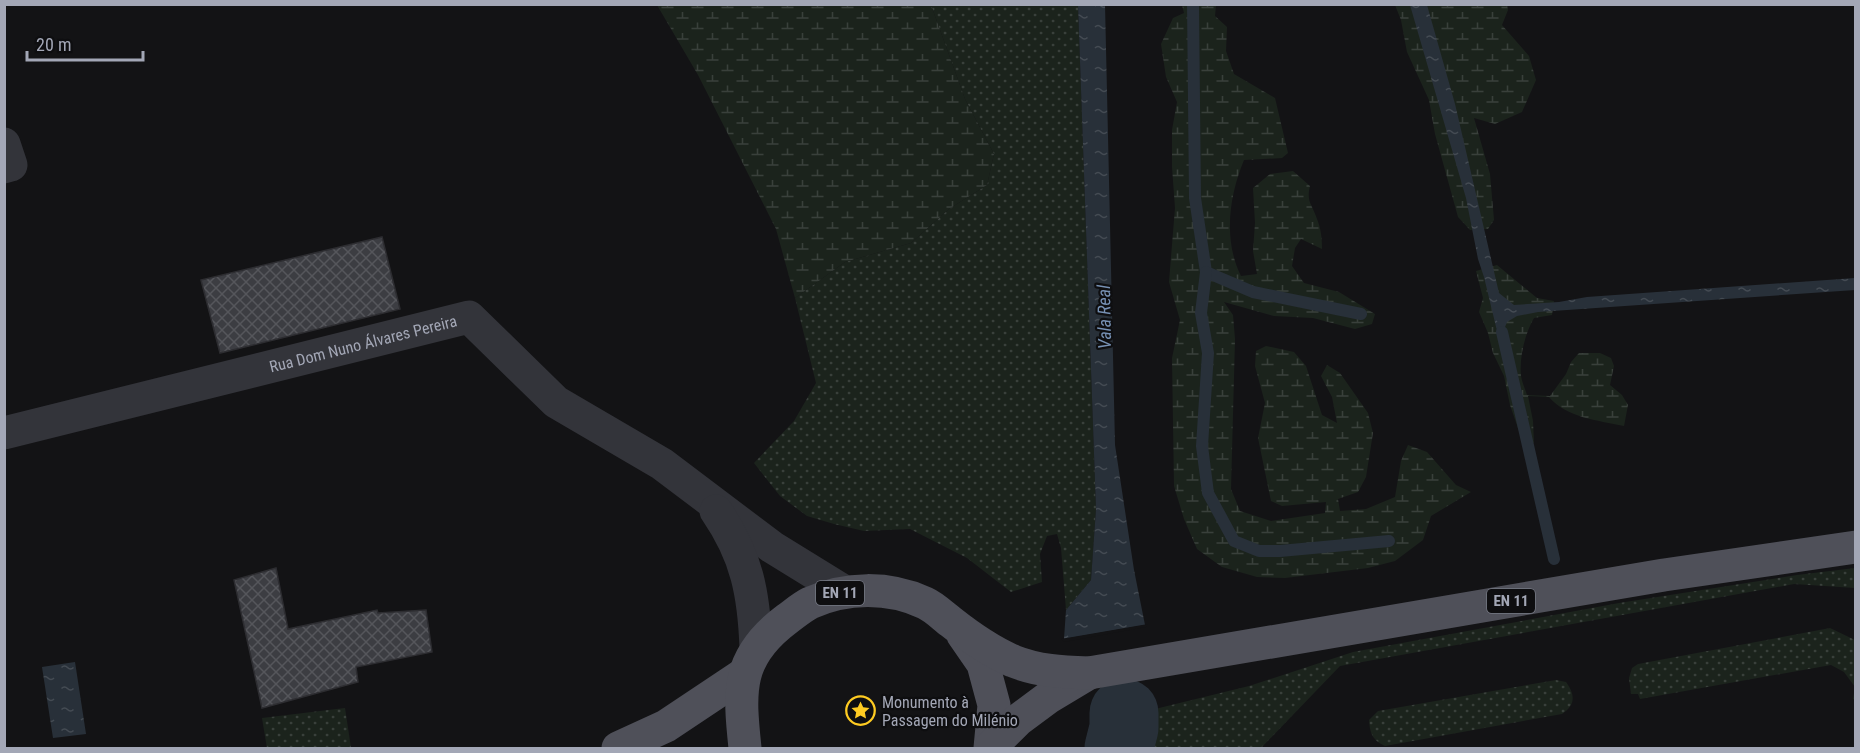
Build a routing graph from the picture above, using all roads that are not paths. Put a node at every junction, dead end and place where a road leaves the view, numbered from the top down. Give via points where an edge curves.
1 (4, 144) edge
2 (4, 167) edge
3 (4, 434) edge
4 (705, 495) junction
5 (1856, 547) edge
6 (845, 592) junction
7 (959, 628) junction
8 (750, 661) junction
9 (1089, 673) junction
10 (618, 748) edge
11 (745, 748) edge
12 (990, 748) edge

1 - 2 street via 11,165
3 - 4 street, Rua Dom Nuno Álvares Pereira via 469,318 556,402 662,464
4 - 6 street, Rua Dom Nuno Álvares Pereira via 772,547
4 - 8 street, Rua Dom Nuno Álvares Pereira via 730,531 747,572 755,615
5 - 9 main road, EN 11 via 1664,575
6 - 7 main road, EN 11 via 886,591 916,600
6 - 8 main road, EN 11 via 808,604 776,627
7 - 9 main road, EN 11 via 1013,661 1049,672
7 - 12 main road, EN 11 via 983,664 994,705
8 - 10 main road, EN 11 via 666,726
8 - 11 main road via 740,705
9 - 12 main road, EN 11 via 1018,720

